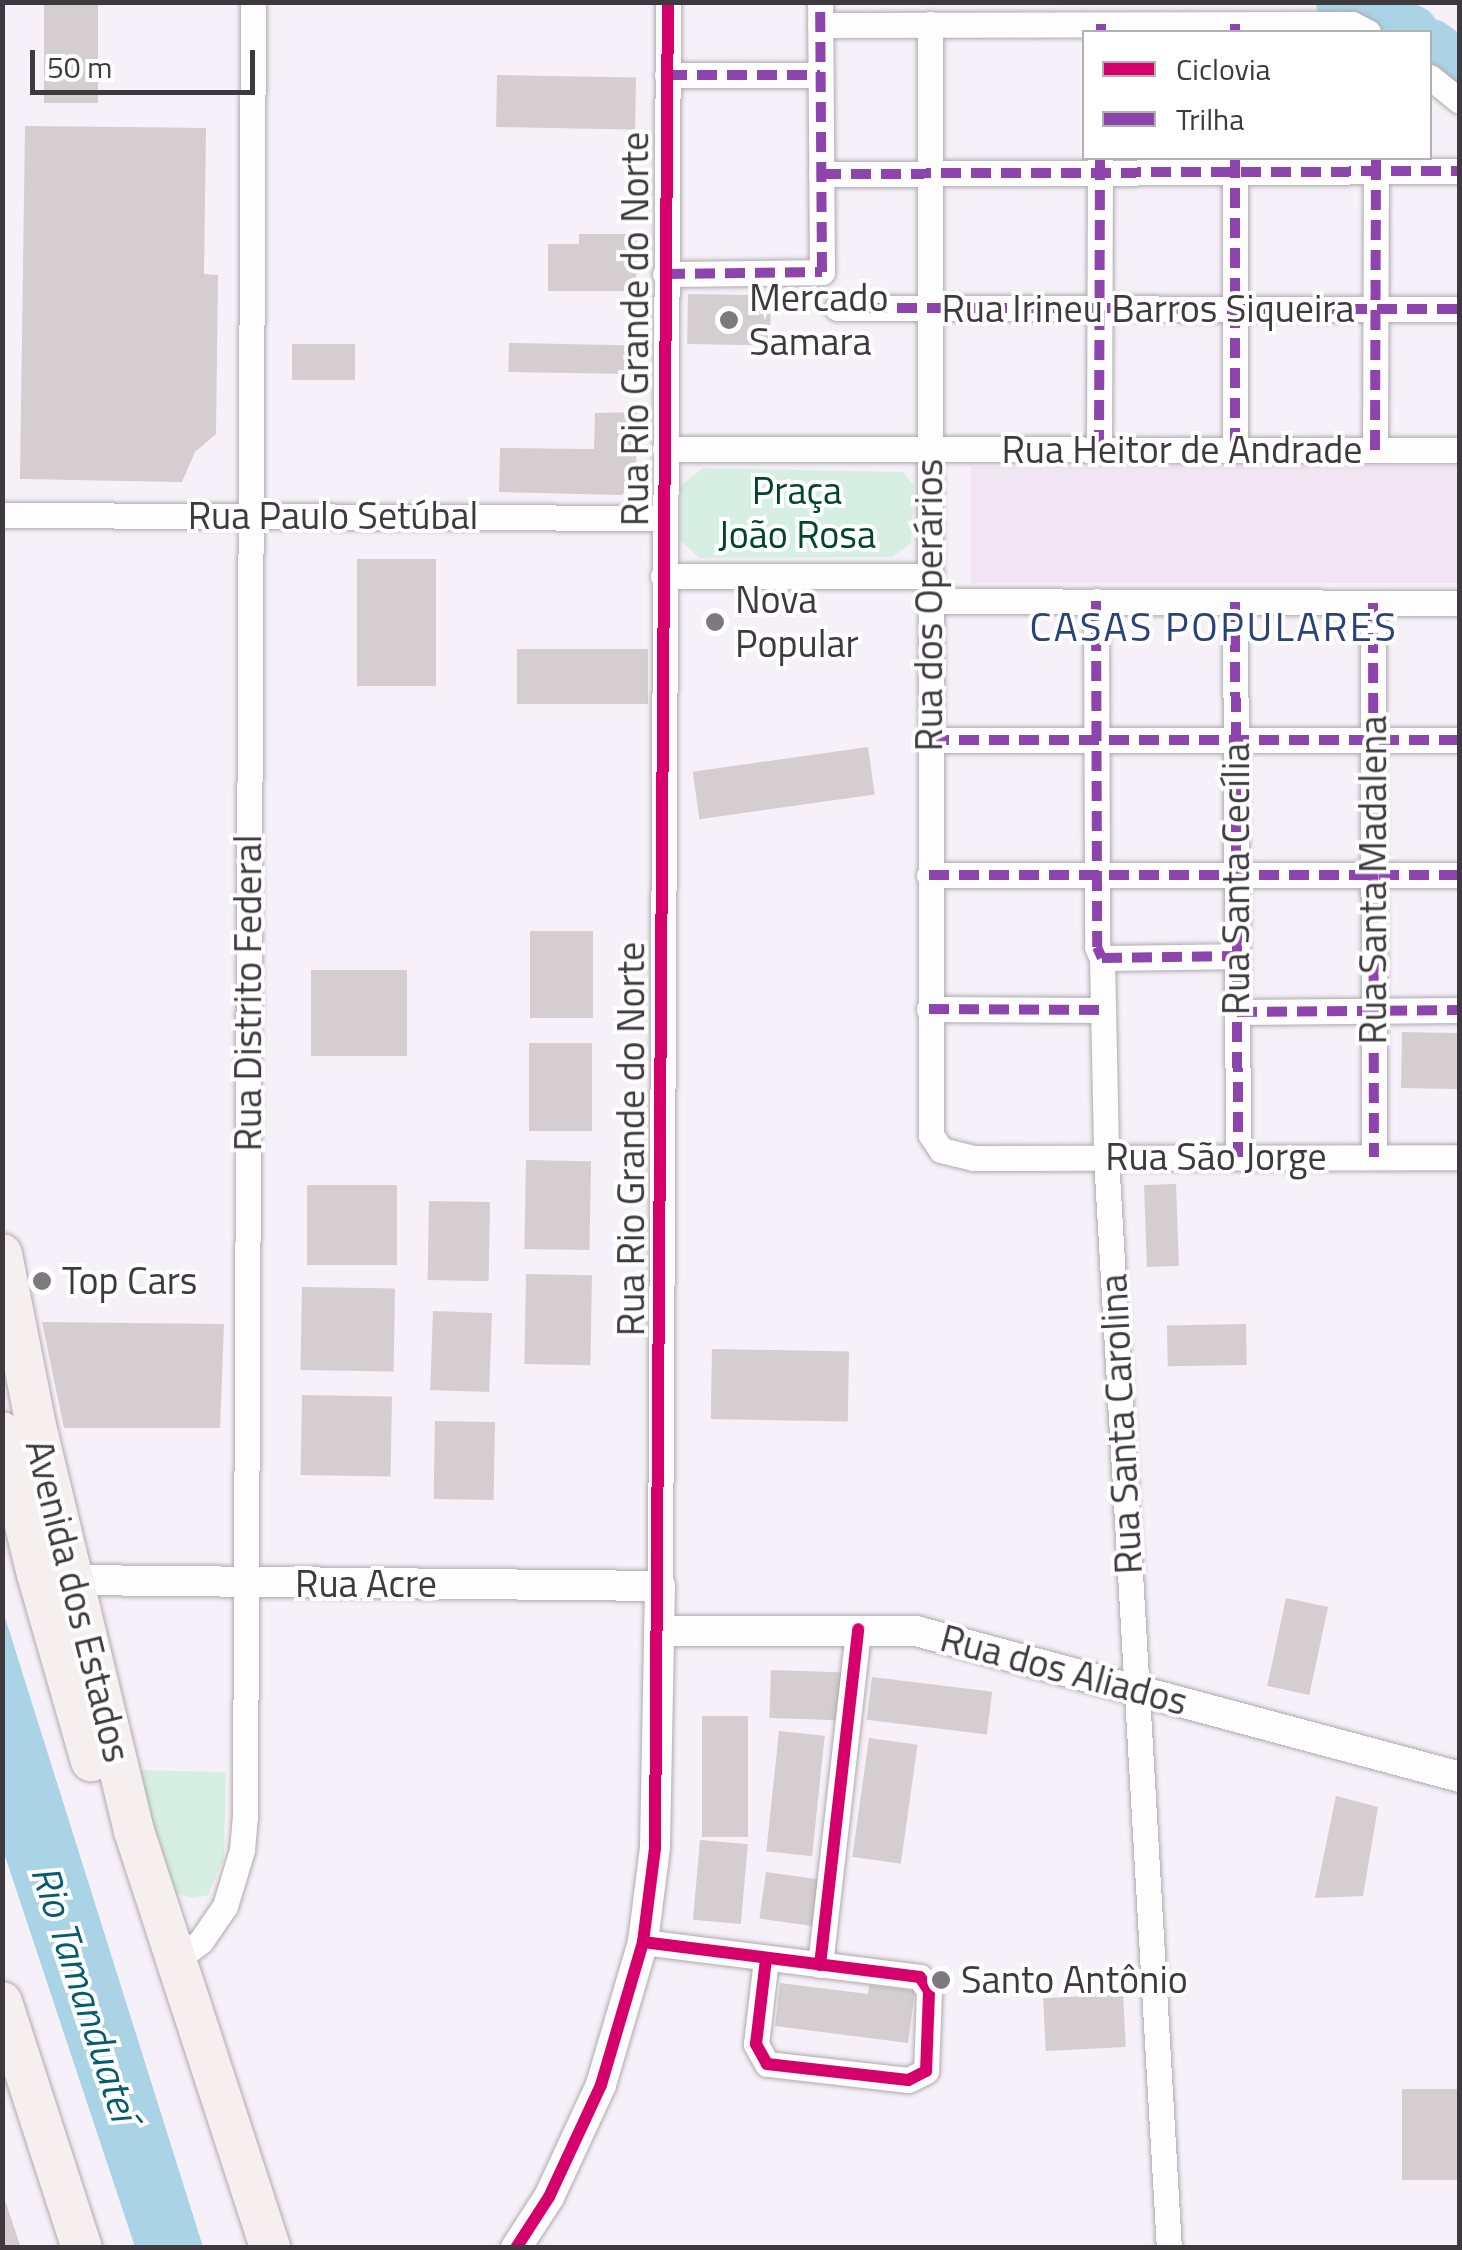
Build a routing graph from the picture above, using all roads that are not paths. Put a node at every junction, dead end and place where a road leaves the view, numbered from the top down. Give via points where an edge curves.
1 (253, 2) edge
2 (668, 2) edge
3 (820, 14) edge
4 (1356, 18) edge
5 (930, 24) junction
6 (1101, 28) edge
7 (1235, 28) edge
8 (820, 74) junction
9 (667, 75) junction
10 (1432, 79) edge
11 (1460, 101) edge
12 (1376, 164) edge
13 (1100, 165) edge
14 (1234, 165) edge
15 (1460, 170) edge
16 (930, 173) junction
17 (821, 174) junction
18 (665, 274) junction
19 (836, 308) dead end
20 (930, 308) junction
21 (1100, 309) junction
22 (1235, 309) junction
23 (1375, 309) junction
24 (1460, 309) edge
25 (664, 449) junction
26 (930, 449) junction
27 (1099, 450) junction
28 (1235, 450) junction
29 (1374, 450) junction
30 (1460, 450) edge
31 (2, 515) edge
32 (250, 515) junction
33 (664, 518) junction
34 (663, 576) junction
35 (929, 589) junction
36 (1096, 601) junction
37 (1234, 602) junction
38 (1374, 602) junction
39 (1460, 603) edge
40 (929, 740) junction
41 (1097, 740) junction
42 (1235, 740) junction
43 (1374, 740) junction
44 (1460, 740) edge
45 (929, 875) junction
46 (1098, 875) junction
47 (1236, 875) junction
48 (1373, 875) junction
49 (1460, 875) edge
50 (1237, 956) junction
51 (1102, 958) junction
52 (929, 1010) junction
53 (1102, 1010) junction
54 (1460, 1010) edge
55 (1374, 1011) junction
56 (1238, 1012) junction
57 (1238, 1157) junction
58 (1374, 1157) junction
59 (1460, 1157) edge
60 (973, 1158) joint
61 (1106, 1158) junction
62 (2, 1254) edge
63 (2, 1432) edge
64 (72, 1580) junction
65 (245, 1583) junction
66 (660, 1586) junction
67 (858, 1629) junction
68 (659, 1631) junction
69 (1135, 1687) junction
70 (1460, 1777) edge
71 (134, 1830) junction
72 (643, 1942) junction
73 (766, 1958) junction
74 (176, 1960) junction
75 (820, 1966) junction
76 (2, 2002) edge
77 (82, 2248) edge
78 (270, 2248) edge
79 (516, 2248) edge
80 (1169, 2248) edge

1 - 32 street, Rua Distrito Federal
2 - 9 street, Rua Rio Grande do Norte
3 - 5 street
3 - 8 street
4 - 7 street
5 - 6 street
5 - 16 street, Rua dos Operários
6 - 7 street
8 - 9 street
8 - 17 street
9 - 18 street, Rua Rio Grande do Norte
10 - 11 street
12 - 14 street
12 - 15 street
12 - 23 street
13 - 14 street
13 - 16 street
13 - 21 street
14 - 22 street
16 - 17 street
16 - 20 street, Rua dos Operários
17 - 18 street via 822,272
18 - 25 street, Rua Rio Grande do Norte
19 - 20 street, Rua Irineu Barros Siqueira
20 - 21 street, Rua Irineu Barros Siqueira
20 - 26 street, Rua dos Operários
21 - 22 street, Rua Irineu Barros Siqueira
21 - 27 street
22 - 23 street, Rua Irineu Barros Siqueira
22 - 28 street
23 - 24 street, Rua Irineu Barros Siqueira
23 - 29 street
25 - 26 street, Rua Heitor de Andrade
25 - 33 street, Rua Rio Grande do Norte
26 - 27 street, Rua Heitor de Andrade
26 - 35 street, Rua dos Operários
27 - 28 street, Rua Heitor de Andrade
28 - 29 street, Rua Heitor de Andrade
29 - 30 street, Rua Heitor de Andrade
31 - 32 street, Rua Paulo Setúbal
32 - 33 street, Rua Paulo Setúbal
32 - 65 street, Rua Distrito Federal
33 - 34 street, Rua Rio Grande do Norte
34 - 35 street
34 - 66 street, Rua Rio Grande do Norte
35 - 36 street
35 - 40 street, Rua dos Operários
36 - 37 street
36 - 41 street, Rua Santa Carolina
37 - 38 street
37 - 42 street, Rua Santa Cecília
38 - 39 street
38 - 43 street, Rua Santa Madalena
40 - 41 street
40 - 45 street, Rua dos Operários
41 - 42 street
41 - 46 street, Rua Santa Carolina
42 - 43 street
42 - 47 street, Rua Santa Cecília
43 - 44 street
43 - 48 street, Rua Santa Madalena
45 - 46 street
45 - 52 street, Rua dos Operários
46 - 47 street
46 - 51 street, Rua Santa Carolina
47 - 48 street
47 - 50 street, Rua Santa Cecília
48 - 49 street
48 - 55 street, Rua Santa Madalena
50 - 51 street
50 - 56 street, Rua Santa Cecília
51 - 53 street, Rua Santa Carolina
52 - 53 street
52 - 60 street, Rua dos Operários via 930,1136 942,1150
53 - 61 street, Rua Santa Carolina
54 - 55 street
55 - 56 street
55 - 58 street, Rua Santa Madalena
56 - 57 street, Rua Santa Cecília
57 - 58 street, Rua São Jorge
57 - 61 street, Rua São Jorge
58 - 59 street, Rua São Jorge
60 - 61 street, Rua São Jorge
61 - 69 street, Rua Santa Carolina
62 - 64 highway, Avenida dos Estados
63 - 71 highway, Avenida dos Estados via 94,1768
64 - 65 street, Rua Acre
64 - 71 highway, Avenida dos Estados
65 - 66 street, Rua Acre
65 - 74 street, Rua Distrito Federal via 242,1850 226,1906
66 - 68 street, Rua Rio Grande do Norte
67 - 68 street, Rua dos Aliados
67 - 69 street, Rua dos Aliados via 916,1631
67 - 75 street
68 - 72 street, Rua Rio Grande do Norte via 655,1848
69 - 70 street, Rua dos Aliados
69 - 80 street, Rua Santa Carolina
71 - 74 highway, Avenida dos Estados
72 - 73 street
72 - 79 street, Rua Rio Grande do Norte via 602,2084 549,2197
73 - 75 street
73 - 75 street via 756,2044 767,2064 921,2076 929,2058 925,1980
74 - 78 highway, Avenida dos Estados
76 - 77 highway

